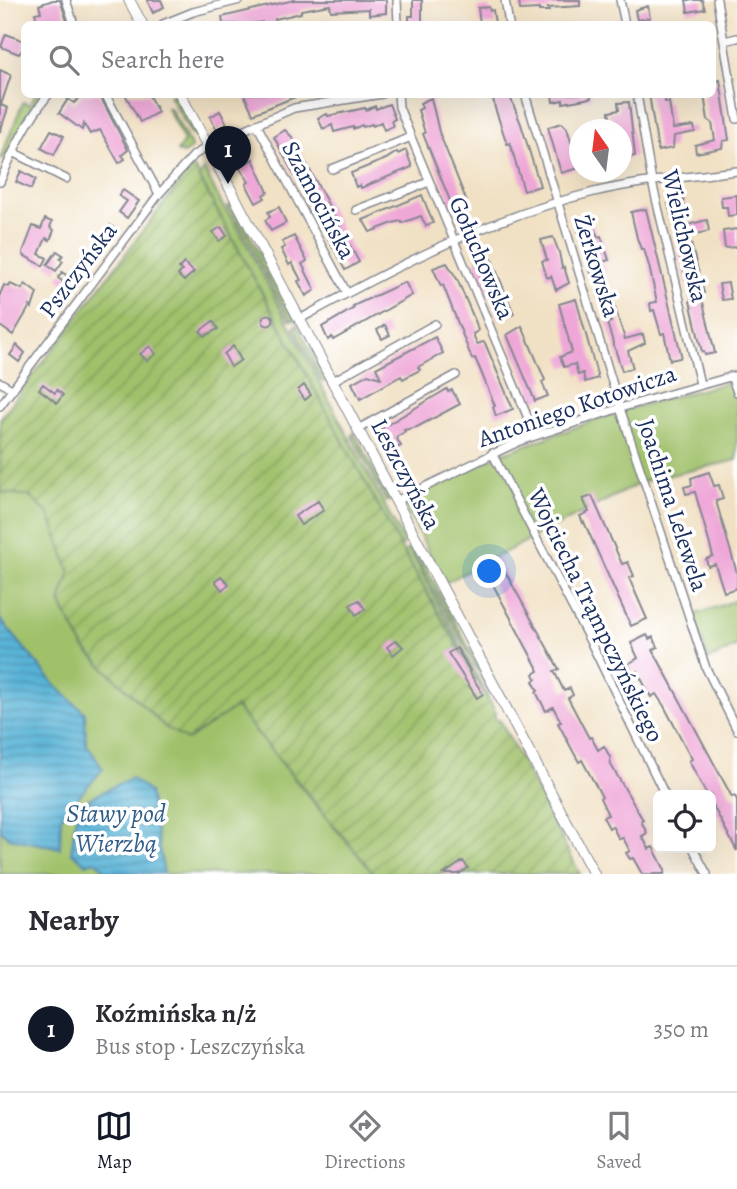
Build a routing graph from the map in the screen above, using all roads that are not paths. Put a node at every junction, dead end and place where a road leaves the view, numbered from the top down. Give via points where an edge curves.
1 (66, 0) edge
2 (129, 0) edge
3 (240, 0) edge
4 (397, 0) edge
5 (505, 0) edge
6 (620, 0) edge
7 (717, 0) edge
8 (73, 21) edge
9 (140, 21) edge
10 (170, 21) edge
11 (398, 21) edge
12 (508, 21) edge
13 (624, 21) edge
14 (737, 38) edge
15 (724, 41) junction
16 (45, 98) edge
17 (107, 98) edge
18 (182, 98) edge
19 (357, 98) edge
20 (398, 98) edge
21 (526, 98) edge
22 (638, 98) edge
23 (737, 119) edge
24 (257, 125) junction
25 (411, 138) junction
26 (208, 147) junction
27 (13, 152) junction
28 (332, 169) dead end
29 (737, 171) edge
30 (66, 179) dead end
31 (0, 182) edge
32 (429, 182) junction
33 (652, 182) junction
34 (159, 194) junction
35 (557, 202) junction
36 (356, 210) dead end
37 (454, 240) junction
38 (347, 293) junction
39 (300, 319) junction
40 (435, 324) dead end
41 (456, 374) dead end
42 (734, 376) edge
43 (333, 381) junction
44 (0, 382) edge
45 (700, 384) junction
46 (13, 390) junction
47 (737, 392) edge
48 (0, 407) edge
49 (620, 408) junction
50 (358, 429) junction
51 (535, 435) junction
52 (492, 453) junction
53 (396, 501) junction
54 (737, 730) edge
55 (663, 790) edge
56 (696, 853) edge
57 (594, 874) edge
58 (707, 874) edge

1 - 8 street
2 - 9 street
3 - 10 street
4 - 11 street
5 - 12 street
6 - 13 street
7 - 15 street
14 - 15 street
15 - 23 street
16 - 27 street
17 - 34 street
18 - 26 street, Leszczyńska
19 - 24 street, Pszczyńska via 294,108
20 - 25 street, Gołuchowska
21 - 35 street, Żerkowska
22 - 33 street, Wielichowska
24 - 26 street, Pszczyńska
24 - 38 street, Szamocińska
25 - 28 street
25 - 32 street, Gołuchowska
26 - 34 street, Pszczyńska via 194,155
26 - 39 street, Leszczyńska
27 - 30 street
27 - 31 street
29 - 33 street
32 - 36 street
32 - 37 street, Gołuchowska
33 - 35 street
33 - 45 street, Wielichowska
34 - 46 street, Pszczyńska
35 - 37 street
35 - 49 street, Żerkowska
37 - 38 street
37 - 51 street, Gołuchowska
38 - 39 street
39 - 43 street, Leszczyńska
40 - 43 street
41 - 50 street
42 - 45 street, Antoniego Kotowicza
42 - 47 street
43 - 50 street, Leszczyńska
44 - 46 street
45 - 49 street, Antoniego Kotowicza
46 - 48 street, Pszczyńska
49 - 51 street, Antoniego Kotowicza
49 - 54 street, Joachima Lelewela via 706,668
50 - 53 street, Leszczyńska
51 - 52 street, Antoniego Kotowicza
52 - 53 street, Antoniego Kotowicza
52 - 55 street, Wojciecha Trąmpczyńskiego
53 - 57 street, Leszczyńska
56 - 58 street

